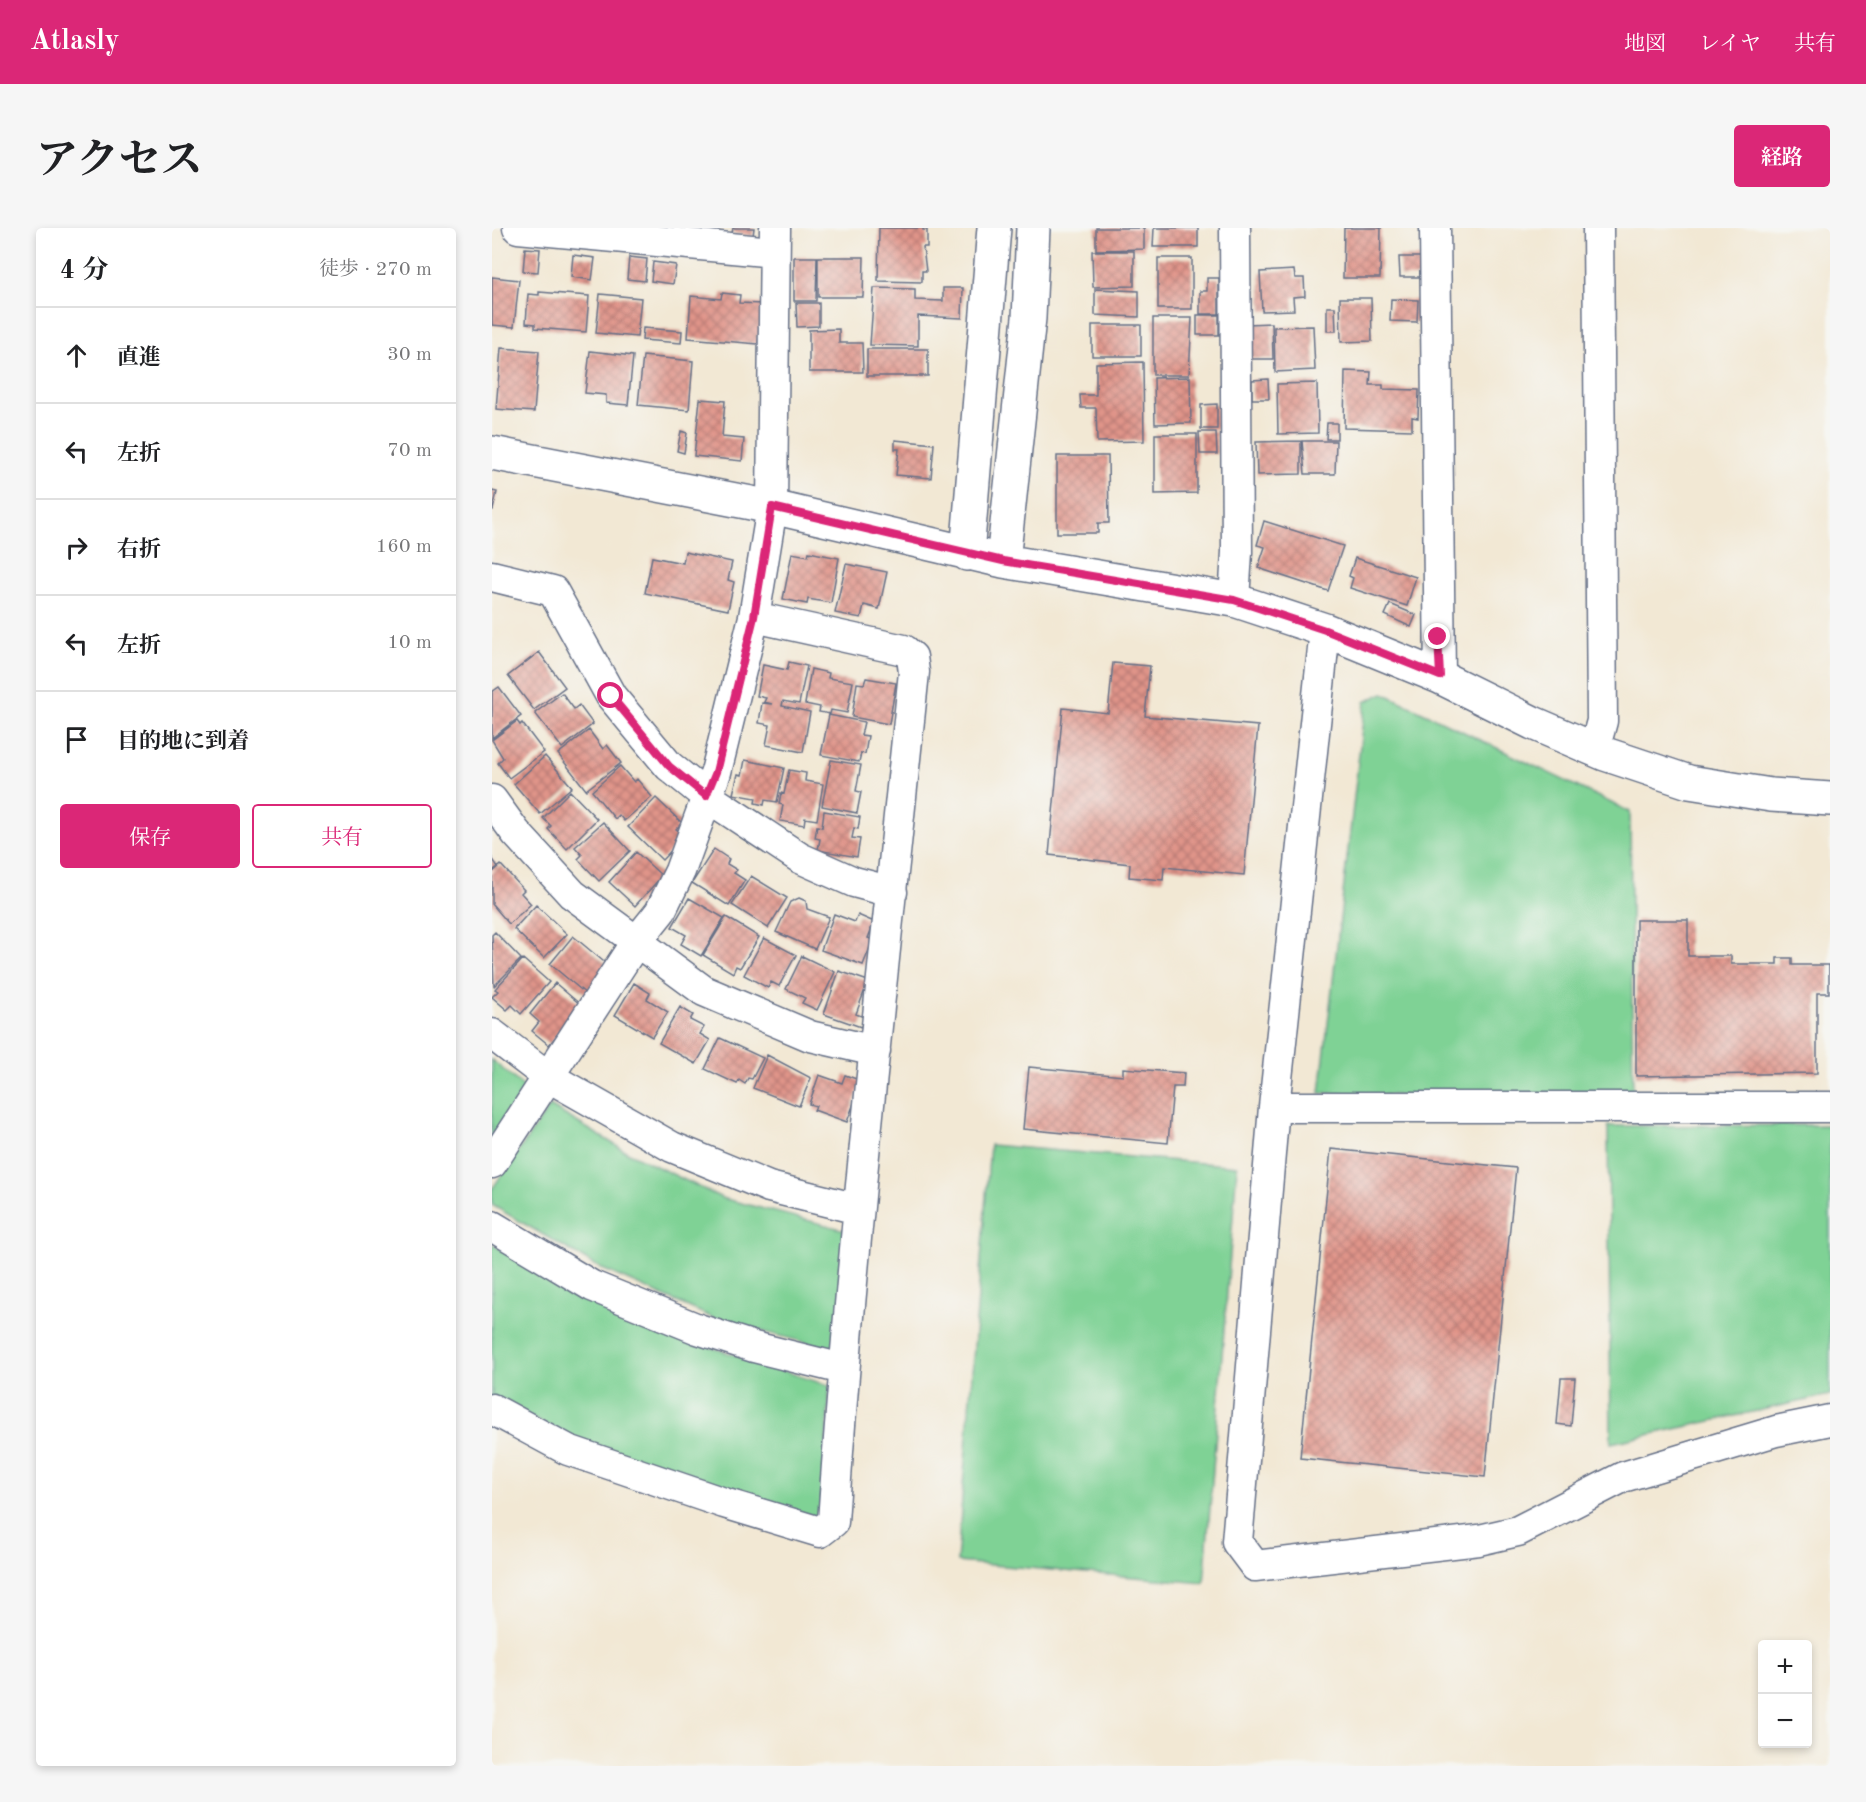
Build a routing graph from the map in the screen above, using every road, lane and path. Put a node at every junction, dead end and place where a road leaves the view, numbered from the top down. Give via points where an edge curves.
1 (518, 228) edge
2 (994, 228) edge
3 (1033, 228) edge
4 (1235, 228) edge
5 (1435, 228) edge
6 (1598, 228) edge
7 (775, 240) edge
8 (492, 453) edge
9 (772, 507) junction
10 (967, 554) junction
11 (1003, 561) junction
12 (492, 576) edge
13 (1234, 600) junction
14 (754, 617) junction
15 (1325, 630) junction
16 (1440, 676) junction
17 (1594, 750) junction
18 (706, 796) junction
19 (1830, 799) edge
20 (492, 800) edge
21 (892, 892) junction
22 (636, 942) junction
23 (492, 1034) edge
24 (875, 1052) junction
25 (547, 1076) junction
26 (1274, 1107) junction
27 (1830, 1107) edge
28 (492, 1163) edge
29 (858, 1209) junction
30 (492, 1226) edge
31 (843, 1369) junction
32 (492, 1408) edge
33 (1830, 1420) edge

1 - 7 street
2 - 10 street
3 - 11 street via 1029,318
4 - 13 street
5 - 16 street
6 - 17 street via 1602,721
7 - 9 street
8 - 9 street
9 - 10 street
9 - 14 street
10 - 11 street
11 - 13 street
12 - 18 street via 553,591 611,696 669,766
13 - 15 street
14 - 18 street via 716,772
14 - 21 street via 904,650 912,657 914,672
15 - 16 street
15 - 26 street
16 - 17 street
17 - 19 street via 1689,782 1771,795
18 - 21 street via 800,858 854,882
18 - 22 street via 680,871 660,912
20 - 22 street via 516,833 572,894
21 - 24 street
22 - 24 street via 704,991 810,1036
22 - 25 street
23 - 25 street
24 - 29 street
25 - 28 street
25 - 29 street via 672,1147 769,1187
26 - 27 street
26 - 33 street via 1237,1542 1255,1566 1479,1540 1518,1531 1623,1477 1776,1431
29 - 31 street
30 - 31 street via 592,1286 754,1347
31 - 32 street via 833,1522 820,1532 568,1450

